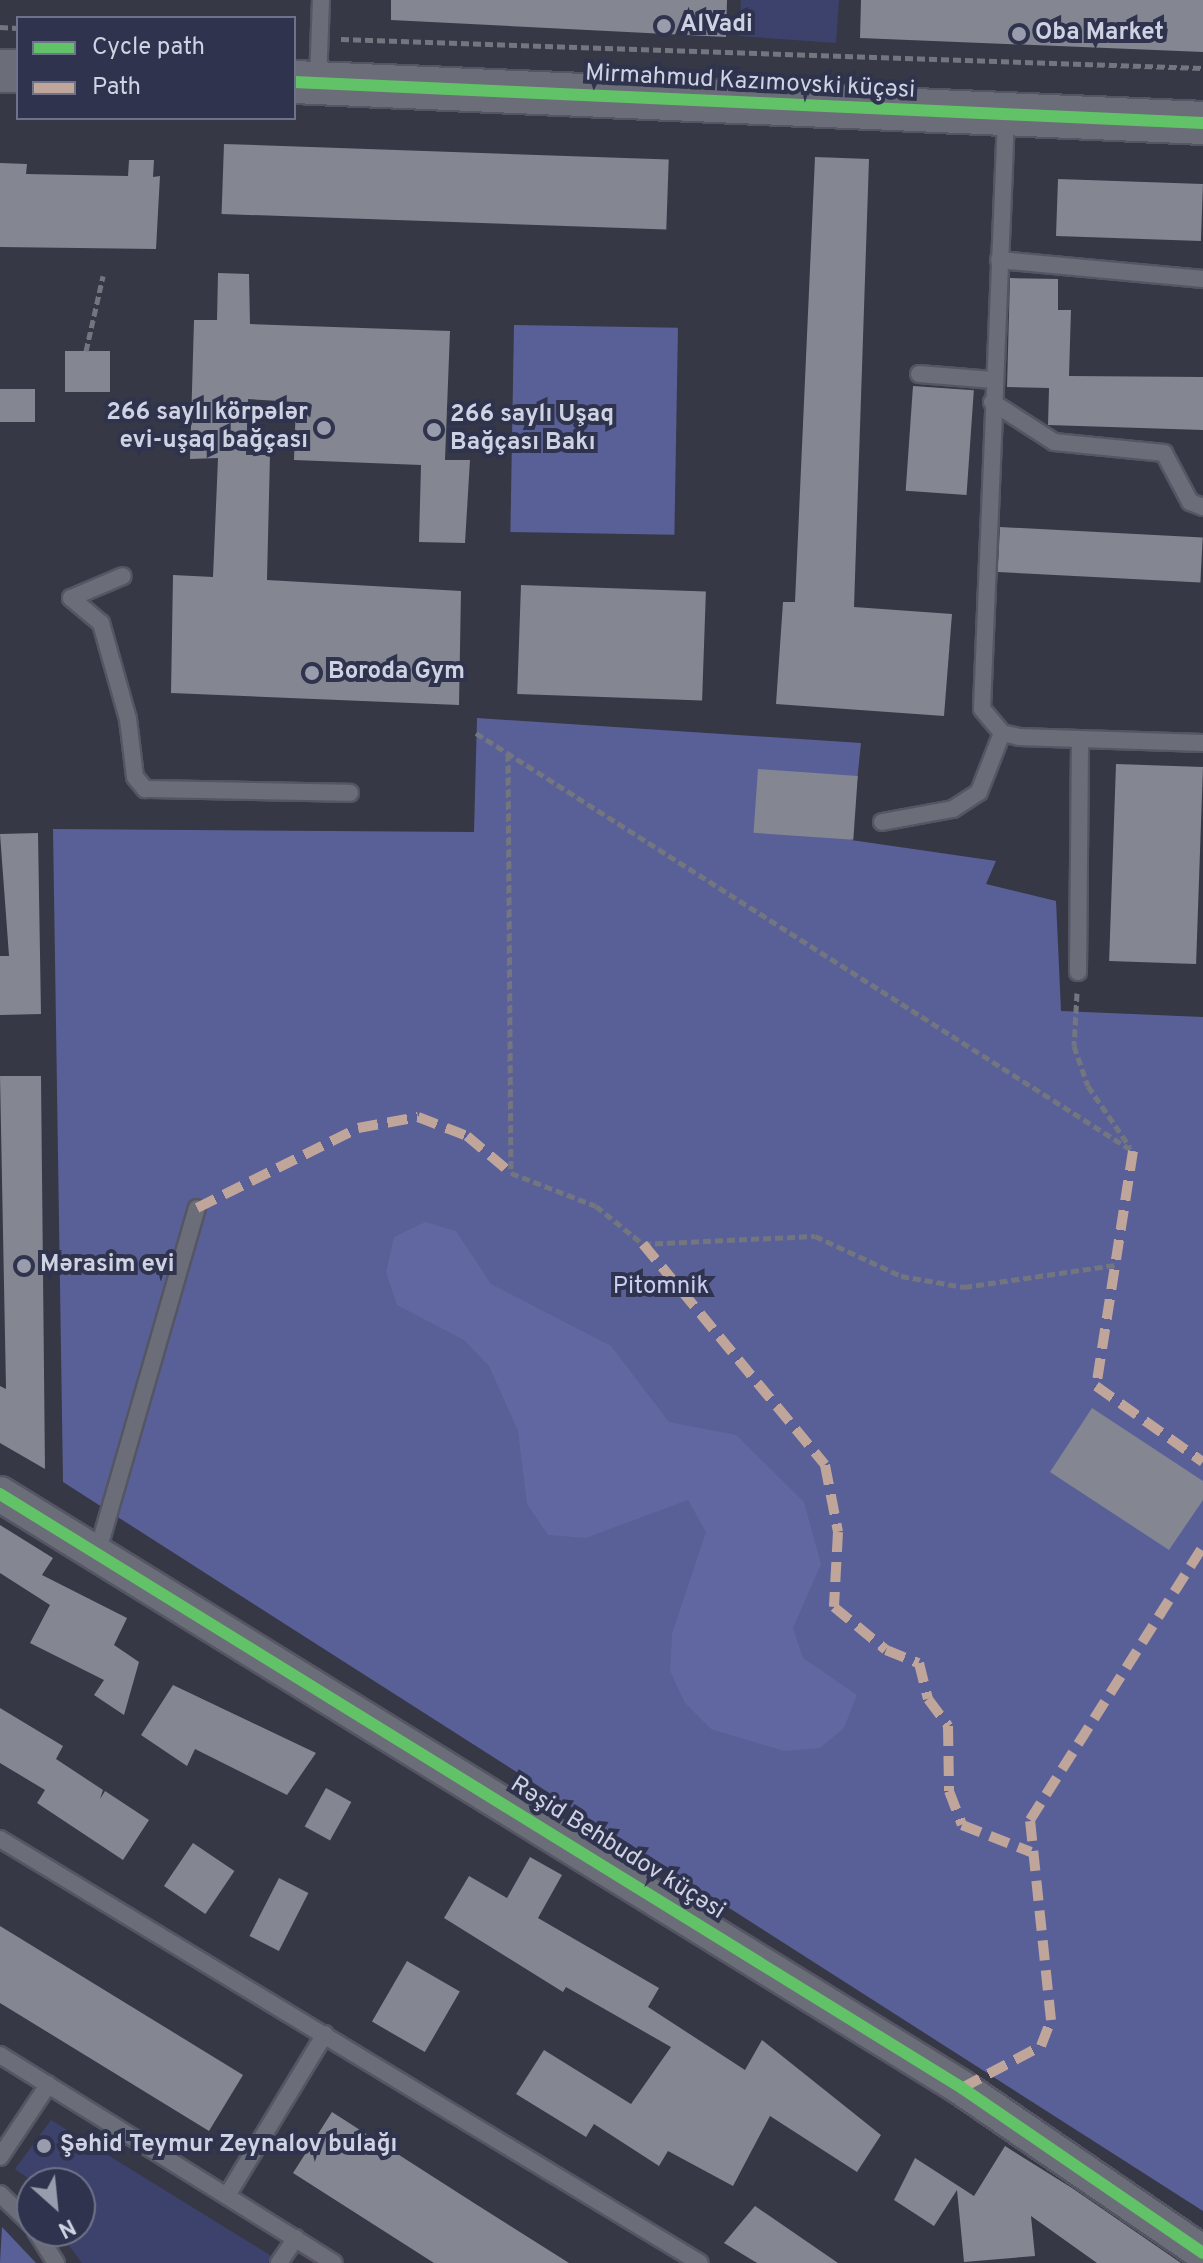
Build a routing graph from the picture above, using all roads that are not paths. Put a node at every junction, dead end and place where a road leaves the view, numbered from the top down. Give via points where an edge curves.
1 (321, 0) edge
2 (306, 83) edge
3 (1006, 118) junction
4 (1203, 123) edge
5 (999, 260) junction
6 (1203, 279) edge
7 (919, 374) dead end
8 (993, 380) junction
9 (992, 402) junction
10 (1203, 507) edge
11 (123, 576) dead end
12 (1002, 733) junction
13 (1080, 740) junction
14 (1203, 743) edge
15 (350, 793) dead end
16 (882, 822) dead end
17 (1078, 972) road end
18 (197, 1208) dead end
19 (0, 1494) edge
20 (97, 1554) junction
21 (0, 1839) edge
22 (325, 2034) junction
23 (0, 2055) edge
24 (48, 2085) junction
25 (0, 2157) edge
26 (0, 2194) edge
27 (228, 2194) junction
28 (16, 2210) edge
29 (296, 2238) junction
30 (1203, 2253) edge
31 (279, 2263) edge
32 (334, 2263) edge
33 (700, 2263) edge

1 - 2 lane via 320,38
2 - 3 street, Mirmahmud Kazımovski küçəsi
3 - 4 street, Mirmahmud Kazımovski küçəsi
3 - 5 lane
5 - 6 lane
5 - 8 lane
7 - 8 lane
8 - 9 lane
9 - 10 lane via 1054,442 1164,453 1190,502
9 - 12 lane via 978,688 982,709
11 - 15 lane via 71,598 101,623 128,719 135,777 145,789
12 - 13 lane
12 - 16 lane via 979,792 953,809
13 - 14 lane
13 - 17 lane
18 - 20 lane
19 - 20 street, Rəşid Behbudov küçəsi
20 - 30 street, Rəşid Behbudov küçəsi via 962,2088
21 - 22 lane
22 - 27 lane
22 - 33 lane
23 - 24 lane
24 - 25 lane
24 - 27 lane
26 - 28 lane
27 - 29 lane
29 - 31 lane
29 - 32 lane

